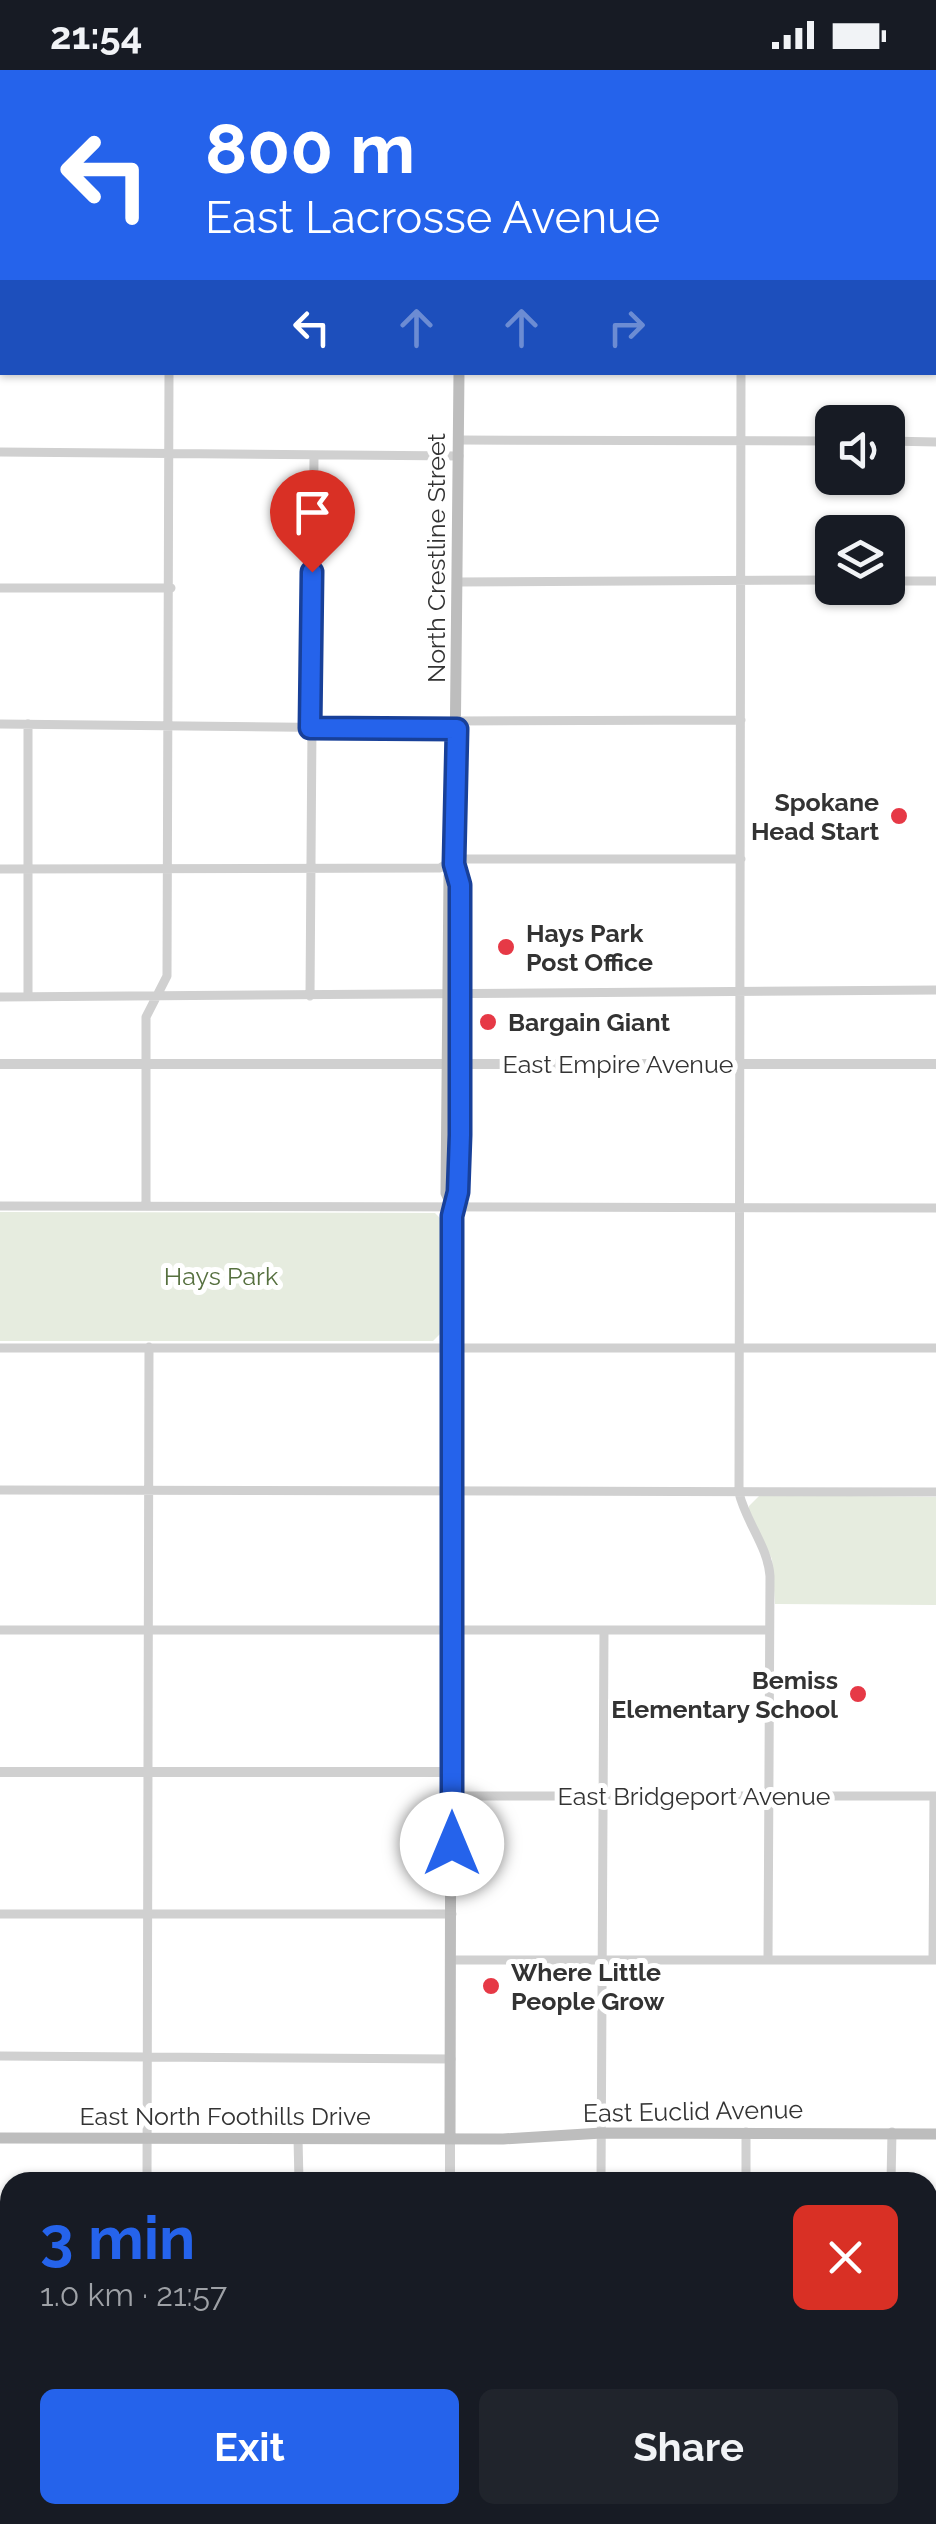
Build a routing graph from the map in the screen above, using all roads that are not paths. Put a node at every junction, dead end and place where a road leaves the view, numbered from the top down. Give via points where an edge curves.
1 (169, 375) edge
2 (459, 375) edge
3 (741, 375) edge
4 (459, 440) junction
5 (741, 440) junction
6 (815, 441) edge
7 (905, 441) edge
8 (936, 442) edge
9 (0, 452) edge
10 (168, 454) junction
11 (314, 455) junction
12 (458, 456) junction
13 (742, 580) junction
14 (815, 580) edge
15 (905, 580) edge
16 (936, 581) edge
17 (458, 582) junction
18 (0, 588) edge
19 (171, 588) junction
20 (741, 720) junction
21 (0, 724) edge
22 (28, 724) junction
23 (457, 725) junction
24 (170, 726) junction
25 (310, 728) junction
26 (741, 859) junction
27 (454, 861) junction
28 (310, 868) junction
29 (0, 869) edge
30 (29, 869) junction
31 (169, 869) junction
32 (936, 990) edge
33 (460, 992) junction
34 (741, 992) junction
35 (310, 996) junction
36 (446, 996) junction
37 (0, 997) edge
38 (28, 997) junction
39 (157, 998) junction
40 (0, 1064) edge
41 (146, 1064) junction
42 (446, 1064) junction
43 (460, 1064) junction
44 (739, 1064) junction
45 (936, 1064) edge
46 (0, 1206) edge
47 (146, 1206) junction
48 (452, 1206) junction
49 (740, 1208) junction
50 (936, 1208) edge
51 (148, 1347) junction
52 (0, 1348) edge
53 (452, 1348) junction
54 (739, 1348) junction
55 (936, 1348) edge
56 (0, 1490) edge
57 (146, 1490) junction
58 (452, 1490) junction
59 (936, 1492) edge
60 (739, 1493) junction
61 (0, 1630) edge
62 (146, 1630) junction
63 (452, 1630) junction
64 (604, 1630) junction
65 (769, 1630) junction
66 (0, 1772) edge
67 (146, 1772) junction
68 (452, 1772) junction
69 (452, 1796) junction
70 (603, 1796) junction
71 (769, 1796) junction
72 (935, 1796) edge
73 (0, 1914) edge
74 (147, 1914) junction
75 (452, 1914) junction
76 (452, 1960) junction
77 (768, 1960) junction
78 (935, 1960) edge
79 (604, 1961) junction
80 (0, 2056) edge
81 (148, 2059) junction
82 (451, 2059) junction
83 (746, 2132) junction
84 (892, 2132) junction
85 (602, 2133) junction
86 (936, 2134) edge
87 (0, 2138) edge
88 (298, 2138) junction
89 (147, 2139) junction
90 (450, 2139) junction
91 (147, 2172) edge
92 (298, 2172) edge
93 (450, 2172) edge
94 (602, 2172) edge
95 (746, 2172) edge
96 (892, 2172) edge

1 - 10 street
2 - 4 main road, North Crestline Street
3 - 5 street
4 - 5 street
4 - 12 main road, North Crestline Street
5 - 6 street
5 - 13 street
7 - 8 street
9 - 10 street
10 - 11 street
10 - 19 street
11 - 12 street
11 - 25 street
12 - 17 main road, North Crestline Street
13 - 14 street
13 - 17 street
13 - 20 street
15 - 16 street
17 - 23 main road, North Crestline Street
18 - 19 street
19 - 24 street
20 - 23 street
20 - 26 street
21 - 22 street
22 - 24 street
22 - 30 street
23 - 25 street
23 - 27 main road, North Crestline Street
24 - 25 street
24 - 31 street
25 - 28 street
26 - 27 street
26 - 34 street
27 - 28 street via 440,868
27 - 33 main road, North Crestline Street
27 - 36 main road, North Crestline Street
28 - 31 street
28 - 35 street
29 - 30 street
30 - 31 street
30 - 38 street
31 - 39 street via 167,976
32 - 34 street
33 - 34 street
33 - 36 street
33 - 43 main road, North Crestline Street
34 - 44 street
35 - 36 street
35 - 39 street
36 - 42 main road, North Crestline Street
37 - 38 street
38 - 39 street
39 - 41 street via 146,1017
40 - 41 street, East Empire Avenue
41 - 42 street, East Empire Avenue
41 - 47 street
42 - 43 street, East Empire Avenue
42 - 48 main road, North Crestline Street via 446,1193
43 - 44 street, East Empire Avenue
43 - 48 main road, North Crestline Street via 458,1192
44 - 45 street, East Empire Avenue
44 - 49 street
46 - 47 street
47 - 48 street
48 - 49 street
48 - 53 main road, North Crestline Street
49 - 50 street
49 - 54 street
51 - 52 street
51 - 53 street
51 - 57 street
53 - 54 street
53 - 58 main road, North Crestline Street
54 - 55 street
54 - 60 street
56 - 57 street
57 - 58 street
57 - 62 street
58 - 60 street
58 - 63 main road, North Crestline Street
59 - 60 street
60 - 65 street via 769,1563
61 - 62 street
62 - 63 street
62 - 67 street
63 - 64 street
63 - 68 main road, North Crestline Street
64 - 65 street
64 - 70 street
65 - 71 street
66 - 67 street
67 - 68 street
67 - 74 street
68 - 69 main road, North Crestline Street
69 - 70 street, East Bridgeport Avenue
69 - 75 main road, North Crestline Street
70 - 71 street, East Bridgeport Avenue
70 - 79 street
71 - 72 street, East Bridgeport Avenue
71 - 77 street
72 - 78 street
73 - 74 street
74 - 75 street
74 - 81 street
75 - 76 main road, North Crestline Street
76 - 79 street
76 - 82 main road, North Crestline Street
77 - 78 street
77 - 79 street
79 - 85 street
80 - 81 street
81 - 82 street
81 - 89 street
82 - 90 main road, North Crestline Street
83 - 84 main road, East Euclid Avenue
83 - 85 main road, East Euclid Avenue
83 - 95 street
84 - 86 main road, East Euclid Avenue
84 - 96 street
85 - 90 main road, East Euclid Avenue
85 - 94 street
87 - 89 main road, East North Foothills Drive
88 - 89 main road, East North Foothills Drive
88 - 90 main road, East North Foothills Drive
88 - 92 street
89 - 91 street
90 - 93 street, North Crestline Street

